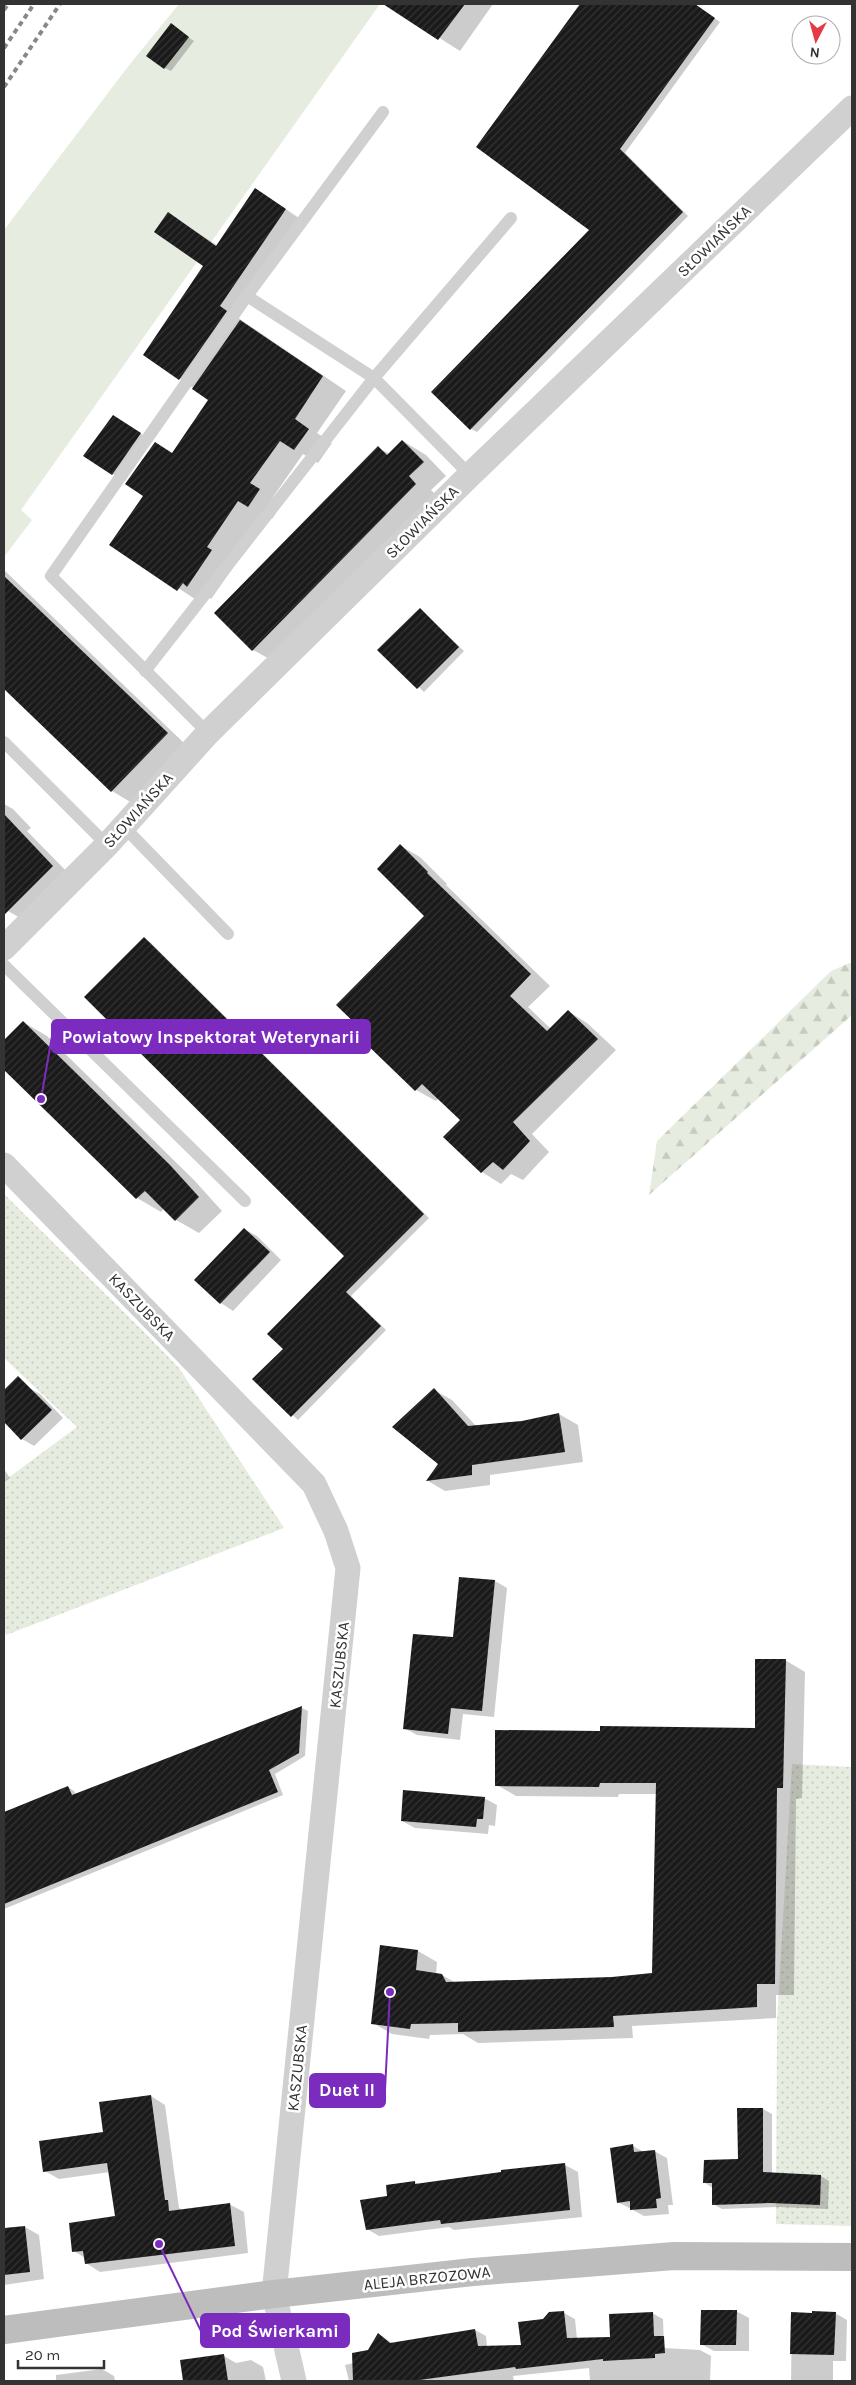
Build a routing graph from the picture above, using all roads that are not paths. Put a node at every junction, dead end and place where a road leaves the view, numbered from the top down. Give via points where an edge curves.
1 (852, 108) edge
2 (383, 112) dead end
3 (511, 218) dead end
4 (247, 296) junction
5 (374, 378) junction
6 (470, 475) junction
7 (145, 671) junction
8 (208, 733) junction
9 (4, 742) edge
10 (124, 826) junction
11 (107, 845) junction
12 (228, 934) dead end
13 (4, 948) edge
14 (4, 965) edge
15 (4, 1165) edge
16 (245, 1201) dead end
17 (852, 2257) edge
18 (274, 2294) junction
19 (4, 2330) edge
20 (294, 2381) edge

1 - 6 street, SŁOWIAŃSKA
2 - 4 lane
3 - 5 lane
4 - 5 lane
4 - 7 lane via 51,576
5 - 6 lane
5 - 7 lane
6 - 8 street, SŁOWIAŃSKA
7 - 8 lane
8 - 10 street, SŁOWIAŃSKA
9 - 11 lane
10 - 11 street, SŁOWIAŃSKA
10 - 12 lane
11 - 13 street, SŁOWIAŃSKA
14 - 16 lane
15 - 18 street, KASZUBSKA via 314,1484 336,1531 348,1568
17 - 18 street, ALEJA BRZOZOWA via 674,2256 473,2272
18 - 19 street, ALEJA BRZOZOWA
18 - 20 street, KASZUBSKA

